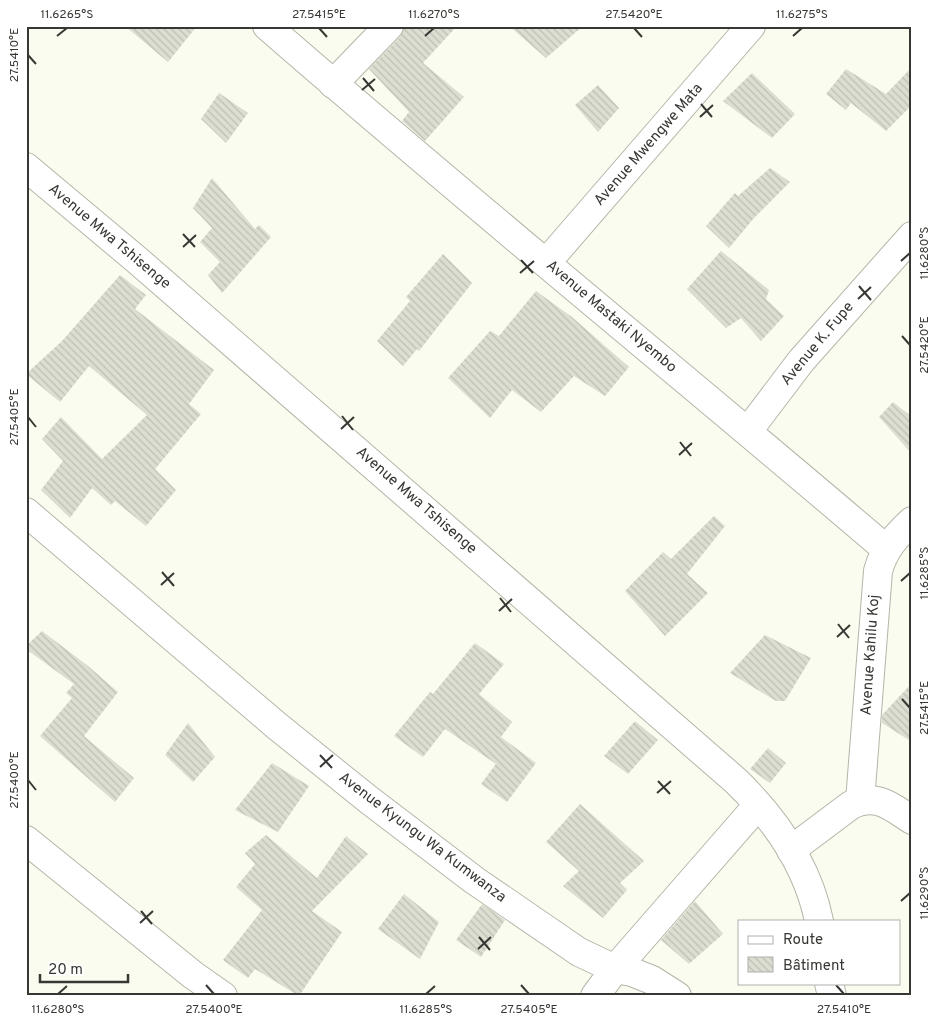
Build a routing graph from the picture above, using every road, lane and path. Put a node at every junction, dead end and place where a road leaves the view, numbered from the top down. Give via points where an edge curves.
1 (267, 26) edge
2 (389, 26) edge
3 (751, 26) edge
4 (333, 84) junction
5 (26, 167) edge
6 (912, 236) edge
7 (546, 263) junction
8 (748, 431) junction
9 (26, 512) edge
10 (912, 521) edge
11 (886, 549) junction
12 (860, 800) junction
13 (758, 805) junction
14 (912, 820) edge
15 (26, 840) edge
16 (792, 850) junction
17 (819, 920) edge
18 (615, 969) junction
19 (223, 996) edge
20 (595, 996) edge
21 (677, 996) edge

1 - 4 street, Avenue Mastaki Nyembo
2 - 4 street
3 - 7 street, Avenue Mwengwe Mata
4 - 7 street, Avenue Mastaki Nyembo
5 - 13 street, Avenue Mwa Tshisenge via 404,491 736,781
6 - 8 street, Avenue K. Fupe via 802,361
7 - 8 street, Avenue Mastaki Nyembo
8 - 11 street, Avenue Mastaki Nyembo
9 - 18 street, Avenue Kyungu Wa Kumwanza via 369,800 482,885 579,952
10 - 11 street, Avenue Kahilu Koj
11 - 12 street, Avenue Kahilu Koj via 877,581
12 - 14 street via 880,800
12 - 16 street
13 - 16 street, Avenue Mwa Tshisenge
13 - 18 street
15 - 19 street
16 - 17 street, Avenue Mwa Tshisenge via 806,876
18 - 20 street
18 - 21 street, Avenue Kyungu Wa Kumwanza via 652,980

